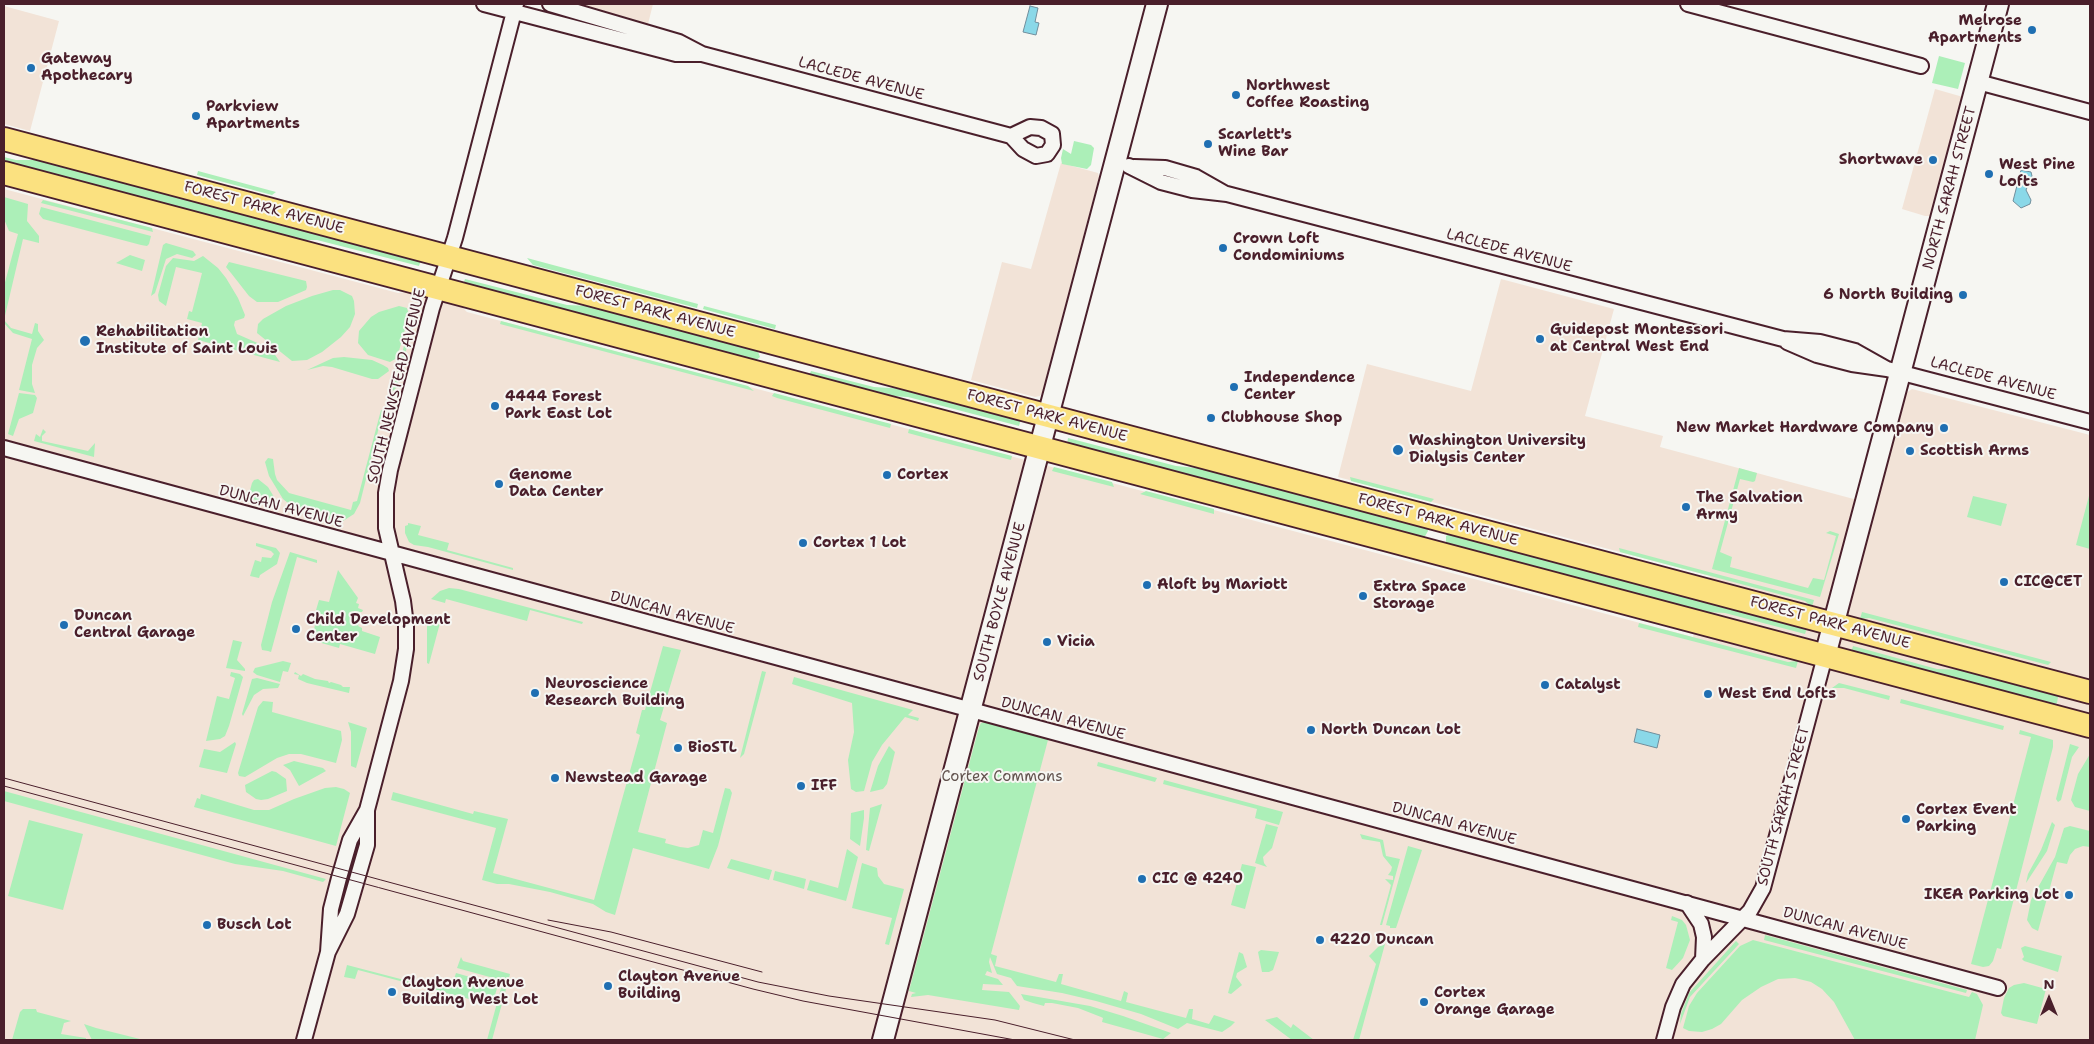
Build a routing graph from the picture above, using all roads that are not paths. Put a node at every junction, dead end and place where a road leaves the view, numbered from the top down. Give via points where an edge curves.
1 (484, 4) edge
2 (550, 4) edge
3 (1157, 4) edge
4 (1688, 4) edge
5 (1998, 4) edge
6 (514, 8) edge
7 (702, 54) junction
8 (1921, 66) dead end
9 (1978, 82) junction
10 (2090, 112) edge
11 (1011, 136) dead end
12 (4, 139) edge
13 (1122, 165) junction
14 (4, 173) edge
15 (449, 258) junction
16 (438, 289) junction
17 (1894, 370) junction
18 (1049, 417) junction
19 (2090, 422) edge
20 (4, 448) edge
21 (1041, 448) junction
22 (391, 553) junction
23 (1833, 624) junction
24 (1825, 656) junction
25 (2090, 692) edge
26 (971, 711) junction
27 (2090, 726) edge
28 (1687, 903) junction
29 (1743, 918) junction
30 (1703, 959) junction
31 (1998, 988) dead end
32 (304, 1040) edge
33 (883, 1040) edge
34 (1664, 1040) edge

1 - 6 street, LACLEDE AVENUE
2 - 7 street, LACLEDE AVENUE via 678,42
3 - 13 street, SOUTH BOYLE AVENUE
4 - 8 street
5 - 9 street, NORTH SARAH STREET
6 - 7 street, LACLEDE AVENUE via 676,54
6 - 15 street, SOUTH NEWSTEAD AVENUE
7 - 11 street, LACLEDE AVENUE
9 - 10 street
9 - 17 street, NORTH SARAH STREET
12 - 15 main road, FOREST PARK AVENUE
13 - 17 street, LACLEDE AVENUE via 1164,168 1196,177 1227,194 1783,339 1820,342 1855,351
13 - 18 street, SOUTH BOYLE AVENUE
14 - 16 main road
15 - 16 street, SOUTH NEWSTEAD AVENUE
15 - 18 main road, FOREST PARK AVENUE
16 - 21 main road
16 - 22 street, SOUTH NEWSTEAD AVENUE via 387,482 386,523
17 - 19 street, LACLEDE AVENUE
17 - 23 street, SOUTH SARAH STREET
18 - 21 street, SOUTH BOYLE AVENUE
18 - 23 main road, FOREST PARK AVENUE
20 - 22 street, DUNCAN AVENUE
21 - 24 main road
21 - 26 street, SOUTH BOYLE AVENUE
22 - 26 street, DUNCAN AVENUE
22 - 32 street, SOUTH NEWSTEAD AVENUE via 406,615 406,649 401,681 367,810 368,832 361,865 343,926 328,952
23 - 24 street, SOUTH SARAH STREET
23 - 25 main road, FOREST PARK AVENUE
24 - 27 main road
24 - 29 street, SOUTH SARAH STREET via 1766,877 1760,895
26 - 28 street, DUNCAN AVENUE
26 - 33 street, SOUTH BOYLE AVENUE
28 - 29 street, DUNCAN AVENUE
28 - 30 street via 1701,924
29 - 30 street, SOUTH SARAH STREET
29 - 31 street, DUNCAN AVENUE
30 - 34 street, SOUTH SARAH STREET via 1677,995

